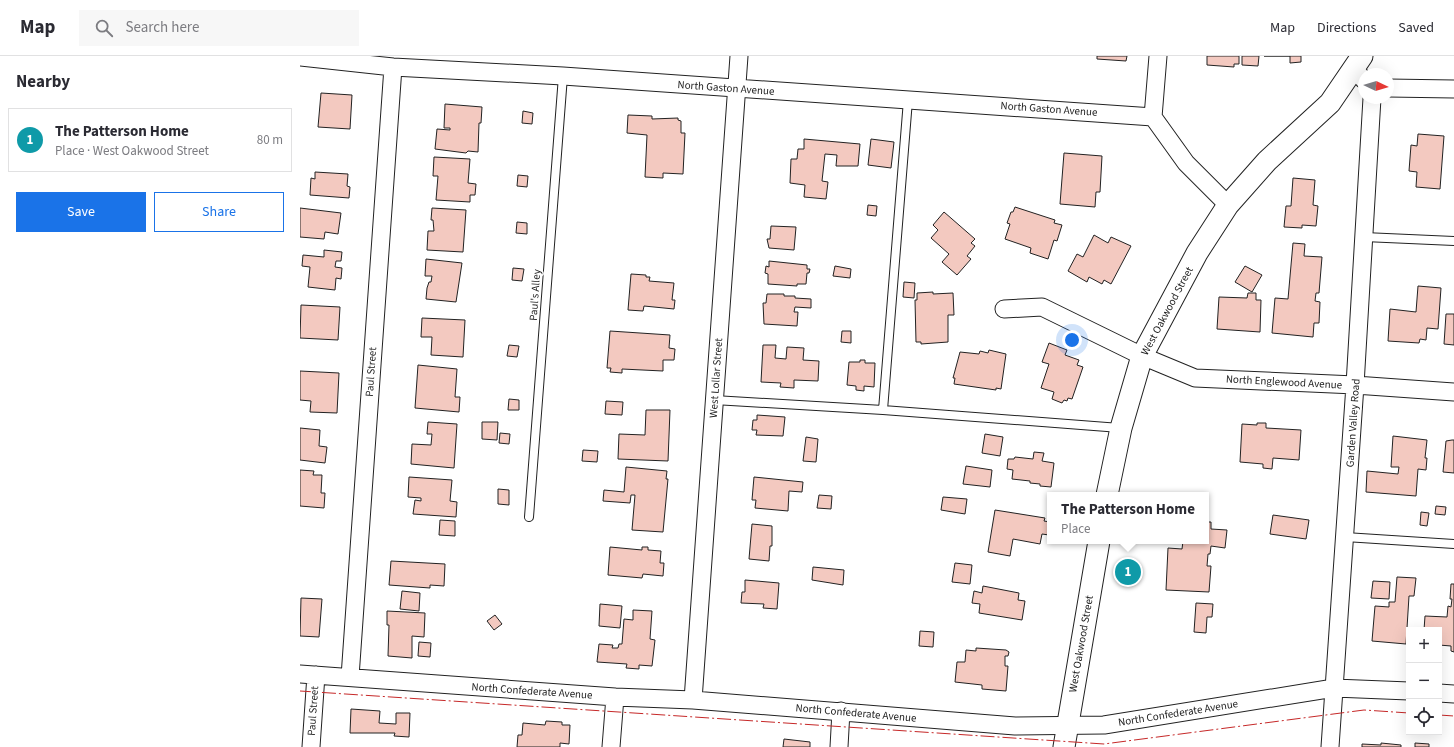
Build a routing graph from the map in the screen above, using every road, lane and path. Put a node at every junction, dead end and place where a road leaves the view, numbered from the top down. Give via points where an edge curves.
1 (739, 56) edge
2 (1158, 56) edge
3 (300, 57) edge
4 (392, 67) junction
5 (1358, 71) edge
6 (563, 76) junction
7 (1394, 88) edge
8 (736, 89) junction
9 (1454, 89) edge
10 (908, 100) junction
11 (1372, 104) edge
12 (1152, 117) junction
13 (1228, 205) junction
14 (1364, 237) junction
15 (1454, 241) edge
16 (1004, 309) dead end
17 (1142, 356) junction
18 (1355, 386) junction
19 (1454, 392) edge
20 (714, 400) junction
21 (883, 410) junction
22 (1121, 428) junction
23 (1108, 492) edge
24 (529, 517) dead end
25 (1345, 537) junction
26 (1098, 544) edge
27 (1454, 544) edge
28 (308, 675) edge
29 (350, 677) junction
30 (1334, 688) junction
31 (1406, 691) edge
32 (1442, 693) edge
33 (1454, 694) edge
34 (615, 697) junction
35 (693, 700) junction
36 (841, 711) junction
37 (1067, 726) junction
38 (311, 747) edge
39 (611, 747) edge
40 (839, 747) edge
41 (1064, 747) edge
42 (1330, 747) edge

1 - 8 street, West Lollar Street
2 - 12 street
3 - 4 street, North Gaston Avenue
4 - 6 street, North Gaston Avenue
4 - 29 street, Paul Street
5 - 13 street, West Oakwood Street via 1330,103 1267,161
6 - 8 street, North Gaston Avenue
6 - 24 lane, Paul's Alley
7 - 9 street
8 - 10 street, North Gaston Avenue
8 - 20 street, West Lollar Street
10 - 12 street, North Gaston Avenue
10 - 21 lane
11 - 14 street, Garden Valley Road
12 - 13 street via 1186,163
13 - 17 street, West Oakwood Street via 1197,253
14 - 15 lane
14 - 18 street, Garden Valley Road
16 - 17 street, North Englewood Avenue via 1042,307
17 - 18 street, North Englewood Avenue via 1195,378
17 - 22 street, West Oakwood Street
18 - 19 street, North Englewood Avenue
18 - 25 street, Garden Valley Road
20 - 21 lane
20 - 35 street, West Lollar Street
21 - 22 lane
22 - 23 street, West Oakwood Street
25 - 27 lane
25 - 30 street, Garden Valley Road
26 - 37 street, West Oakwood Street
28 - 29 street, North Confederate Avenue
28 - 38 street, Paul Street
29 - 34 street, North Confederate Avenue
30 - 31 street, North Confederate Avenue
30 - 37 street, North Confederate Avenue via 1104,725
30 - 42 street, Garden Valley Road
32 - 33 street
34 - 35 street, North Confederate Avenue
34 - 39 street
35 - 36 street, North Confederate Avenue
36 - 37 street, North Confederate Avenue via 1015,726
36 - 40 street
37 - 41 street, West Oakwood Street

